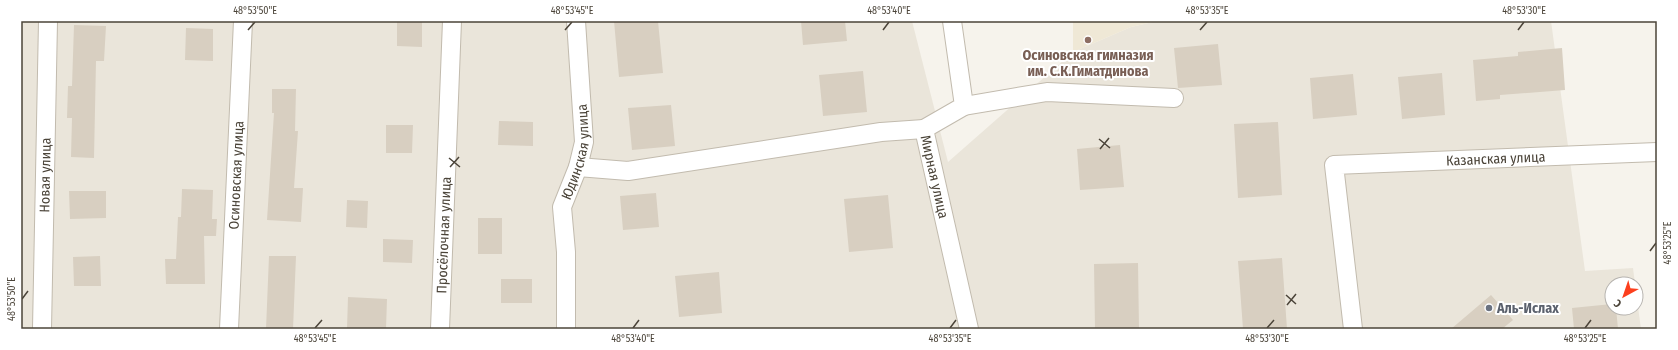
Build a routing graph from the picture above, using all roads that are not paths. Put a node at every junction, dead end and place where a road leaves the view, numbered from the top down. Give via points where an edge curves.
1 (48, 21) edge
2 (244, 21) edge
3 (452, 21) edge
4 (576, 21) edge
5 (952, 21) edge
6 (1174, 98) dead end
7 (964, 106) junction
8 (924, 129) junction
9 (1657, 152) edge
10 (578, 166) junction
11 (42, 329) edge
12 (228, 329) edge
13 (440, 329) edge
14 (566, 329) edge
15 (969, 329) edge
16 (1353, 329) edge

1 - 11 street, Новая улица
2 - 12 street, Осиновская улица
3 - 13 street, Просёлочная улица
4 - 10 street, Юдинская улица via 584,142
5 - 7 street
6 - 7 street via 1047,92
7 - 8 street, Мирная улица
8 - 10 street via 881,132 628,171
8 - 15 street, Мирная улица
9 - 16 street, Казанская улица via 1334,165
10 - 14 street, Юдинская улица via 562,207 566,252

